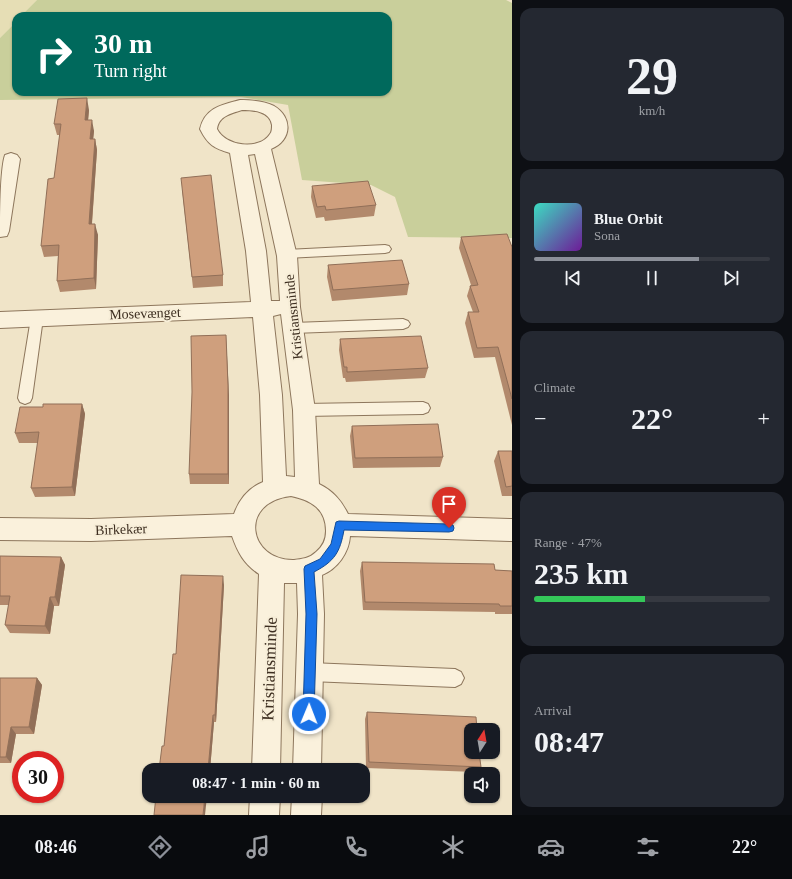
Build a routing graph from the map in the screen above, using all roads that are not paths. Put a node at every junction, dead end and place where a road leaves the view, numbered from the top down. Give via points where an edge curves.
1 (262, 148) junction
2 (238, 150) junction
3 (11, 159) dead end
4 (0, 231) edge
5 (385, 249) dead end
6 (286, 254) junction
7 (290, 307) junction
8 (262, 308) junction
9 (38, 318) junction
10 (0, 320) edge
11 (403, 324) dead end
12 (293, 328) junction
13 (25, 398) dead end
14 (423, 408) dead end
15 (304, 410) junction
16 (275, 488) junction
17 (307, 488) junction
18 (242, 525) junction
19 (339, 525) junction
20 (0, 529) edge
21 (512, 530) edge
22 (272, 568) junction
23 (309, 569) junction
24 (310, 672) junction
25 (455, 678) dead end
26 (266, 763) edge
27 (307, 763) edge
28 (265, 803) edge
29 (307, 803) edge
30 (264, 815) edge
31 (306, 815) edge

1 - 2 street
1 - 2 street via 279,136 282,128 280,121 265,109 240,105 226,108 215,114 208,122 208,132 213,140 224,147
1 - 6 street, Kristiansminde
2 - 8 street via 256,251
3 - 4 street
5 - 6 lane
6 - 7 street, Kristiansminde
7 - 8 street, Mosevænget
7 - 12 street, Kristiansminde
8 - 9 street, Mosevænget
8 - 16 street via 271,395
9 - 10 street, Mosevænget
9 - 13 lane
11 - 12 lane
12 - 15 street, Kristiansminde
14 - 15 lane
15 - 17 street, Kristiansminde
16 - 17 street
16 - 18 street via 259,496 247,510
17 - 19 street via 322,497 333,508
18 - 20 street, Birkekær via 91,530
18 - 22 street via 245,543 256,559
19 - 21 street
19 - 23 street via 336,545 323,562
22 - 23 street via 293,572
22 - 26 street, Kristiansminde
23 - 24 street
24 - 25 lane
24 - 27 street
28 - 30 street
29 - 31 street

